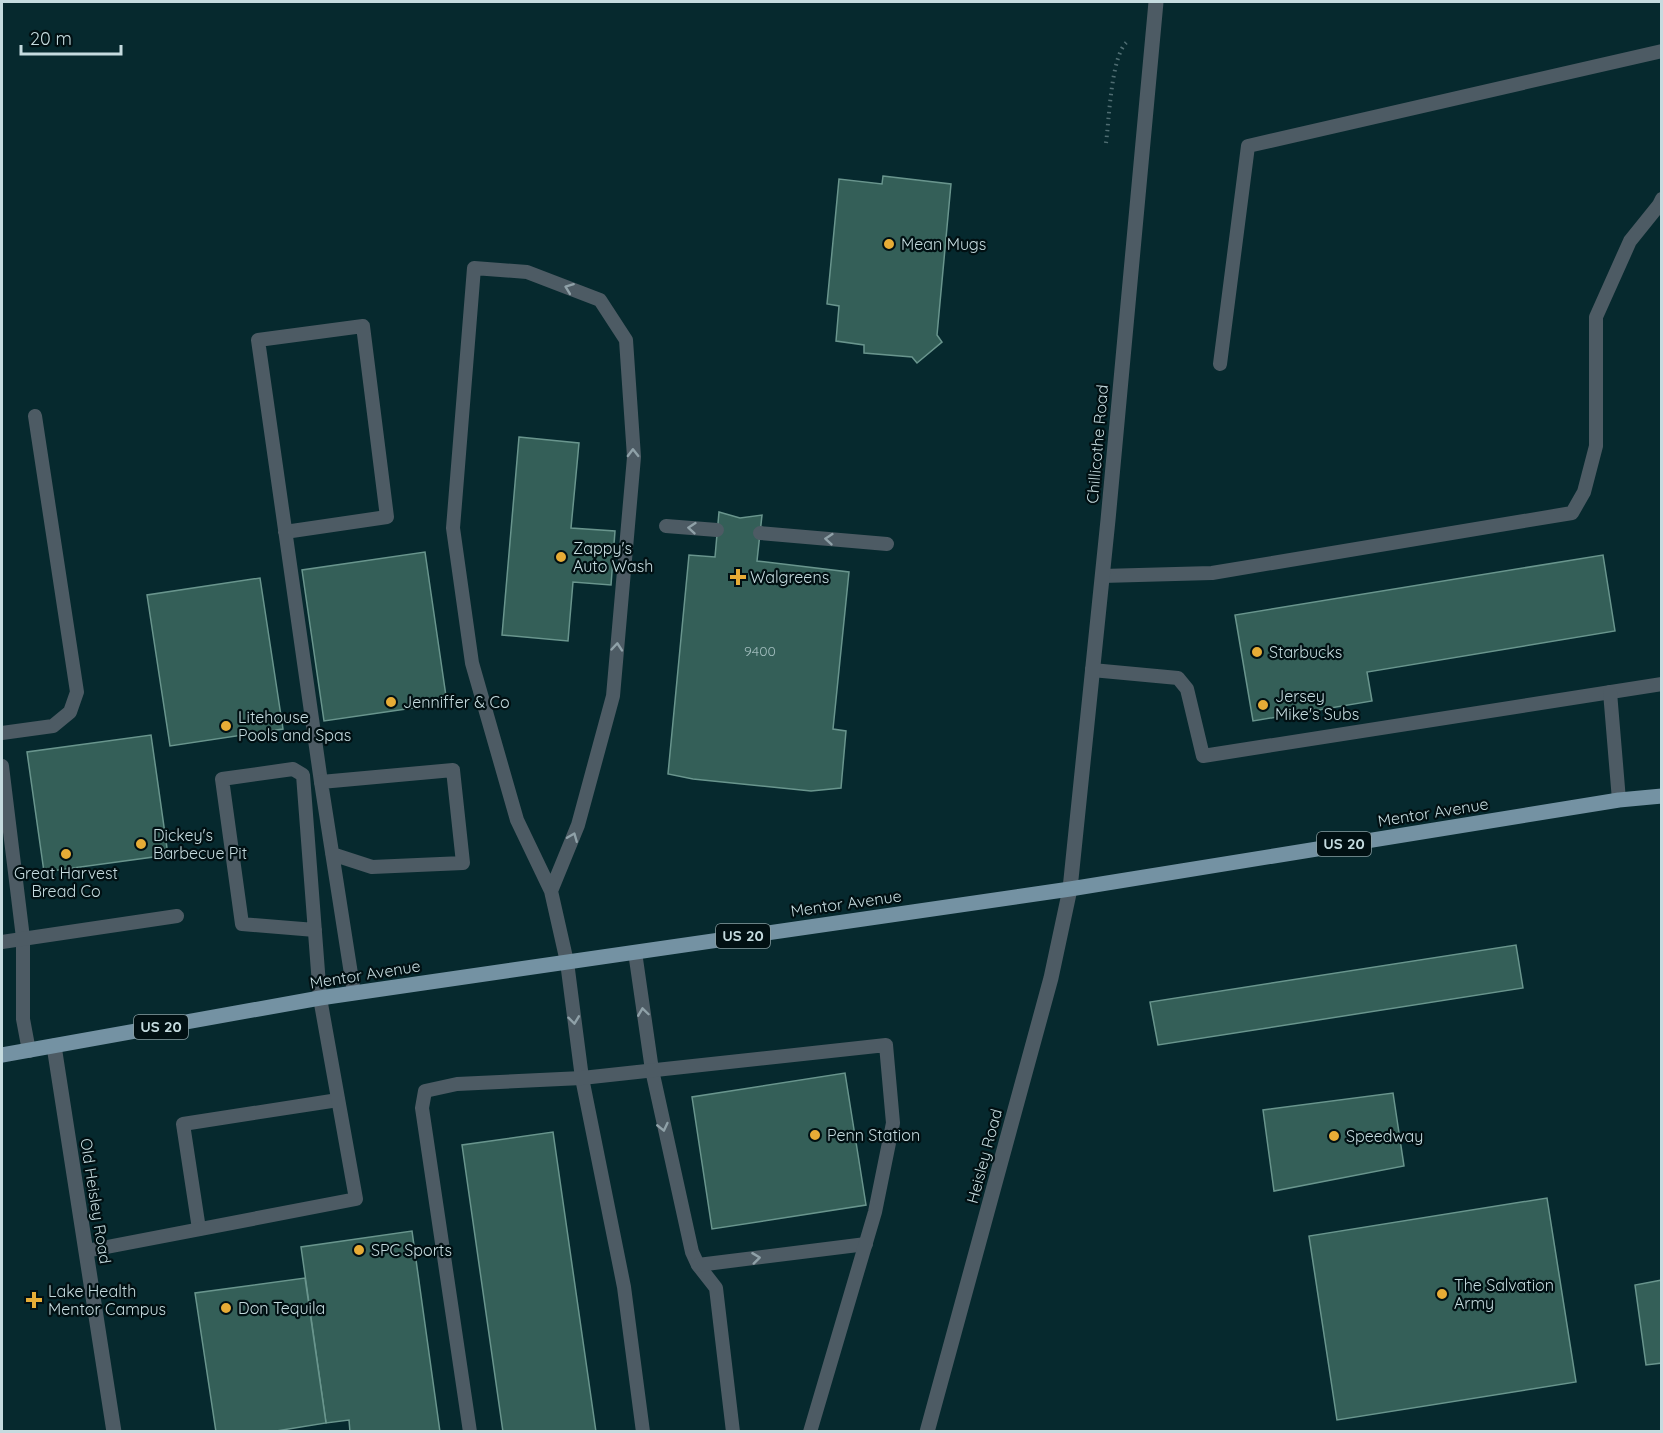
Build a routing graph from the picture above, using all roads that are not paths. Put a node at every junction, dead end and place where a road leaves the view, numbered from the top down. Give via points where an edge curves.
1 (1156, 2) edge
2 (1662, 51) edge
3 (1662, 199) edge
4 (1220, 364) dead end
5 (35, 416) dead end
6 (666, 526) dead end
7 (717, 530) dead end
8 (285, 532) junction
9 (760, 533) dead end
10 (887, 544) dead end
11 (1102, 576) junction
12 (1092, 670) junction
13 (1662, 684) edge
14 (1610, 692) junction
15 (2, 734) edge
16 (2, 766) edge
17 (321, 782) junction
18 (1662, 796) edge
19 (1619, 800) junction
20 (332, 854) junction
21 (1070, 889) junction
22 (551, 891) junction
23 (177, 916) dead end
24 (315, 930) junction
25 (23, 938) junction
26 (2, 942) edge
27 (634, 952) junction
28 (567, 962) junction
29 (354, 993) junction
30 (320, 998) junction
31 (54, 1046) junction
32 (29, 1051) junction
33 (2, 1055) edge
34 (652, 1070) junction
35 (582, 1078) junction
36 (338, 1100) junction
37 (199, 1229) junction
38 (866, 1244) junction
39 (86, 1251) junction
40 (698, 1265) junction
41 (114, 1431) edge
42 (470, 1431) edge
43 (643, 1431) edge
44 (733, 1431) edge
45 (810, 1431) edge
46 (927, 1431) edge

1 - 11 street, Chillicothe Road
2 - 4 lane via 1248,146
3 - 11 lane via 1630,241 1596,317 1596,446 1584,492 1572,513 1212,573
5 - 15 lane via 77,692 70,712 53,726
7 -> 6 lane
8 - 8 lane via 258,340 363,326 387,517
8 - 17 lane
10 -> 9 lane
11 - 12 street, Chillicothe Road
12 - 14 lane via 1178,678 1187,689 1203,756
12 - 21 street, Chillicothe Road
13 - 14 lane
14 - 19 lane
16 - 25 lane
17 - 20 lane
17 - 20 lane via 453,770 463,863 372,867
18 - 19 main road, Mentor Avenue / US 20
19 - 21 main road, Mentor Avenue / US 20
20 - 29 lane
21 - 27 main road, Mentor Avenue / US 20
21 - 46 street, Heisley Road via 1051,978
22 -> 22 lane via 578,825 613,696 634,457 626,340 600,300 527,272 474,268 453,528 472,663 517,820
22 - 28 lane
23 - 25 lane
24 - 24 lane via 303,775 293,769 222,778 242,924
24 - 30 lane
25 - 26 lane
25 - 32 lane via 23,1019
27 - 28 main road, Mentor Avenue / US 20
34 -> 27 lane
28 - 29 main road, Mentor Avenue / US 20
28 -> 35 lane
29 - 30 main road, Mentor Avenue / US 20
30 - 31 main road, Mentor Avenue / US 20
30 - 36 lane
31 - 32 main road, Mentor Avenue / US 20
31 - 39 street, Old Heisley Road
32 - 33 main road, Mentor Avenue / US 20
34 - 35 lane
34 - 38 lane via 886,1045 893,1123
34 -> 40 lane
35 - 42 lane via 458,1084 425,1091 422,1108
35 - 43 lane via 624,1287
36 - 37 lane via 356,1199
36 - 37 lane via 183,1124
37 - 39 lane
40 -> 38 lane
38 - 45 lane
39 - 41 street, Old Heisley Road
40 - 44 lane via 716,1288

